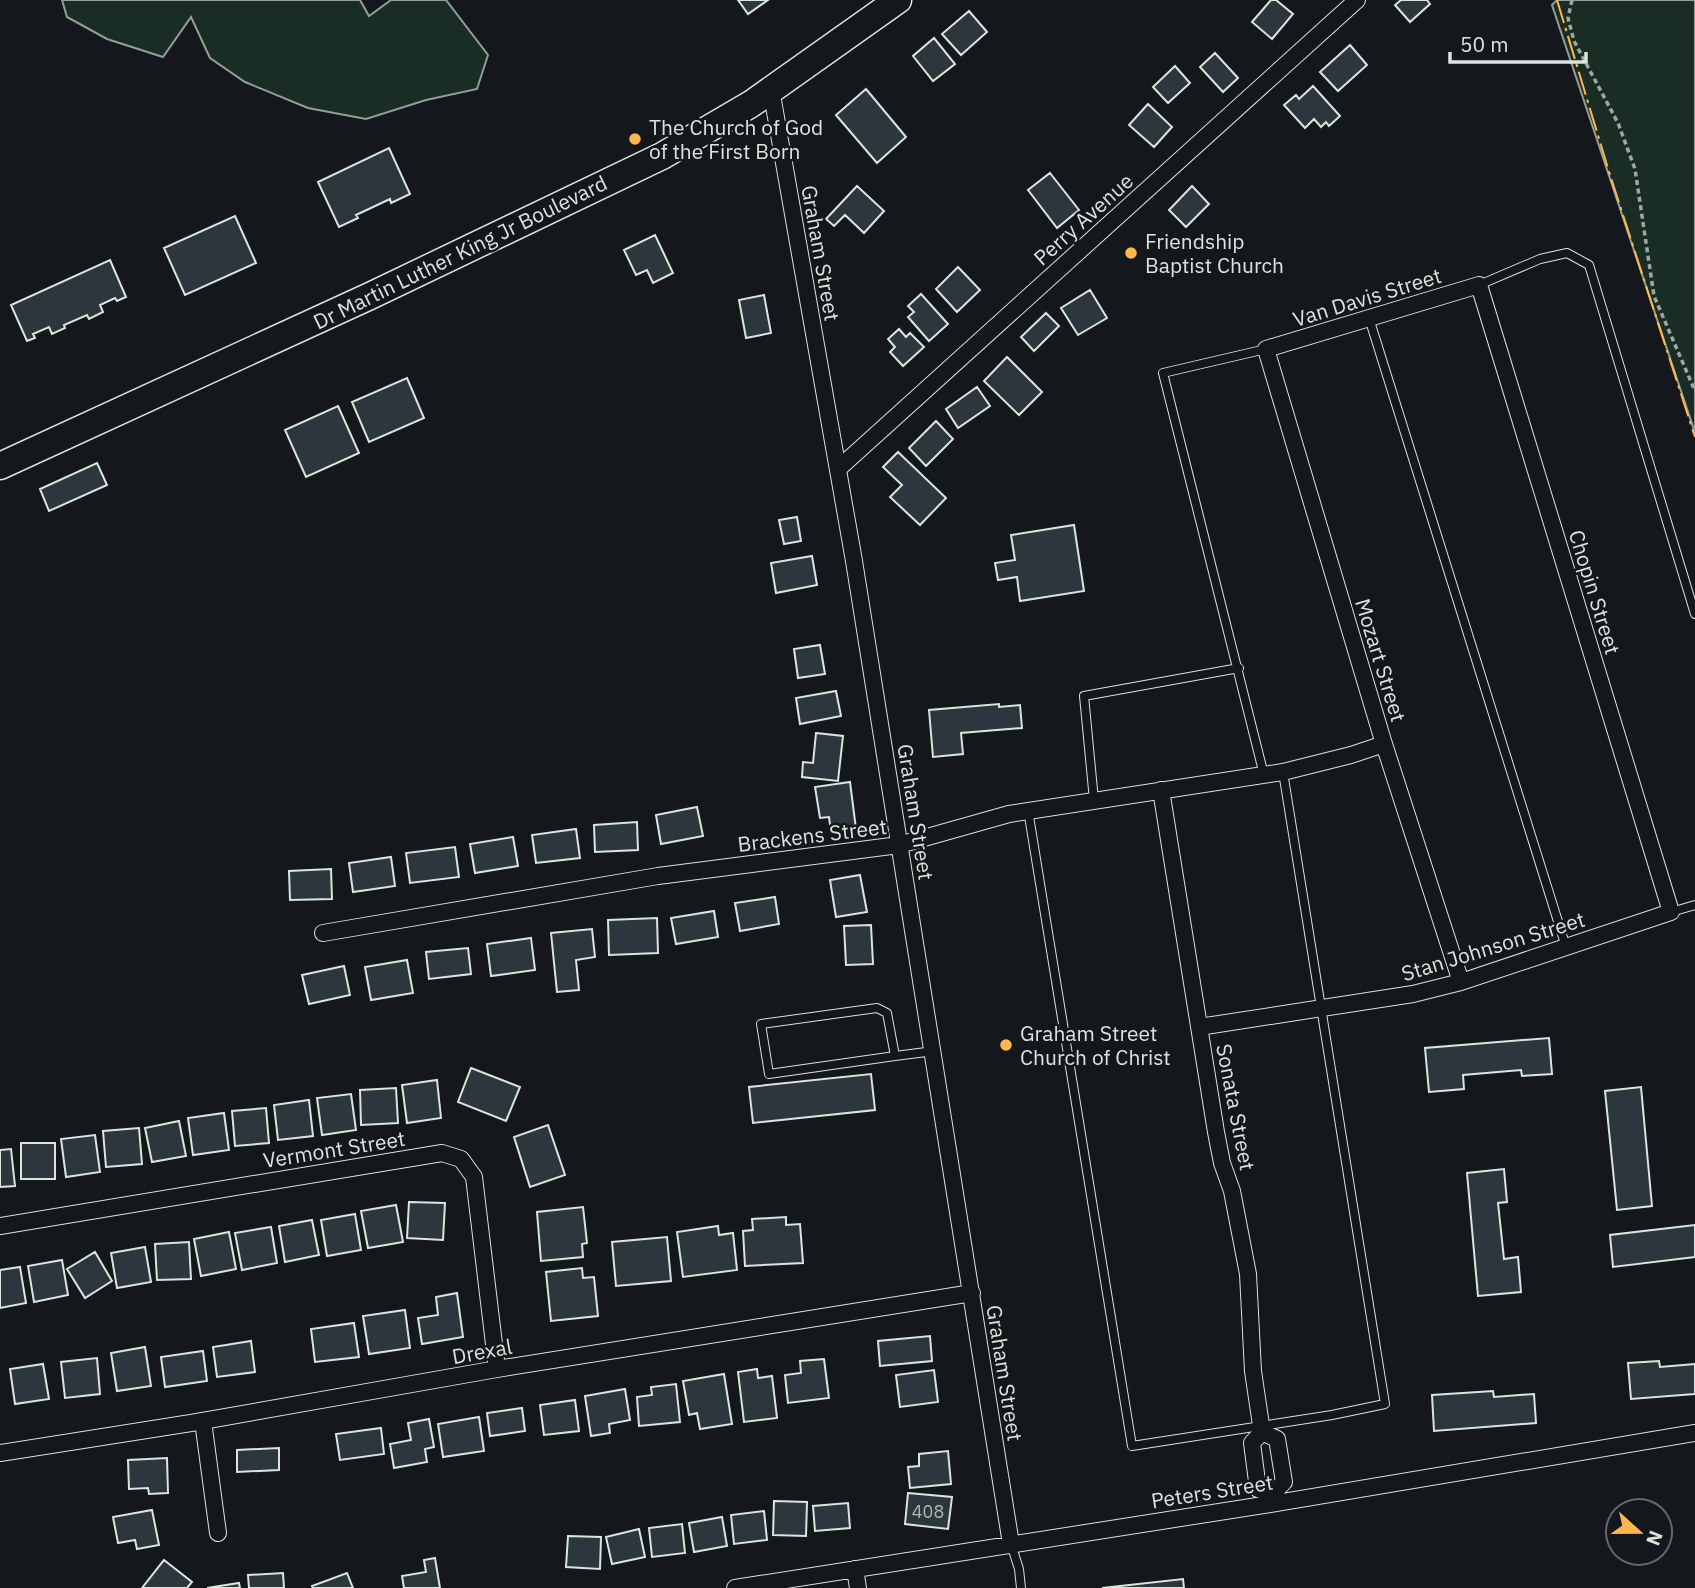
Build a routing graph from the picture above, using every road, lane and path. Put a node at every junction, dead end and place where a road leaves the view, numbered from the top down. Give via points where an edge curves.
1 (898, 0) edge
2 (1357, 0) edge
3 (1572, 0) edge
4 (771, 89) junction
5 (1479, 285) junction
6 (1369, 318) junction
7 (1266, 349) junction
8 (1695, 391) edge
9 (0, 466) edge
10 (838, 469) junction
11 (1695, 614) edge
12 (1239, 668) junction
13 (1384, 744) junction
14 (1283, 772) junction
15 (1264, 775) junction
16 (1161, 790) junction
17 (1094, 800) junction
18 (1028, 810) junction
19 (900, 845) junction
20 (1695, 905) edge
21 (1671, 912) junction
22 (323, 933) dead end
23 (1566, 947) junction
24 (1461, 982) junction
25 (1322, 1008) junction
26 (1199, 1027) junction
27 (934, 1051) junction
28 (895, 1056) junction
29 (0, 1226) edge
30 (972, 1293) junction
31 (497, 1369) junction
32 (203, 1421) junction
33 (1261, 1429) junction
34 (1695, 1433) edge
35 (0, 1452) edge
36 (1274, 1498) junction
37 (218, 1533) dead end
38 (1011, 1544) junction
39 (855, 1569) junction
40 (735, 1588) edge
41 (858, 1588) edge
42 (1021, 1588) edge

1 - 4 main road, Dr Martin Luther King Jr Boulevard
2 - 10 street, Perry Avenue
3 - 8 path via 1568,18 1573,41 1618,123 1635,169 1654,296
4 - 9 main road, Dr Martin Luther King Jr Boulevard via 662,156
4 - 10 street, Graham Street
5 - 6 street, Van Davis Street
5 - 11 lane via 1540,259 1567,253 1588,265
5 - 21 street, Chopin Street
6 - 7 street, Van Davis Street
6 - 23 lane
7 - 12 lane via 1163,373
7 - 13 street, Mozart Street
10 - 19 street, Graham Street
12 - 15 lane
12 - 17 lane via 1084,696
13 - 14 street, Brackens Street
13 - 24 street, Mozart Street
14 - 15 street, Brackens Street
14 - 25 lane
15 - 16 street, Brackens Street
16 - 17 street, Brackens Street
16 - 26 street, Sonata Street
17 - 18 street, Brackens Street
18 - 19 street, Brackens Street
18 - 33 lane via 1132,1447
19 - 22 street, Brackens Street via 659,876
19 - 27 street, Graham Street
20 - 21 lane
21 - 23 street, Stan Johnson Street
23 - 24 street, Stan Johnson Street
24 - 25 street, Stan Johnson Street
25 - 26 street, Stan Johnson Street
25 - 33 lane via 1385,1404
26 - 33 street, Sonata Street via 1222,1163 1248,1274
27 - 28 lane
27 - 30 street, Graham Street
28 - 28 lane via 890,1019 877,1008 761,1024 769,1074
29 - 31 street, Vermont Street via 442,1153 461,1159 474,1177
30 - 31 street, Drexal
30 - 38 street, Graham Street
31 - 32 street, Drexal
32 - 35 street, Drexal
32 - 37 street
33 - 36 street, Sonata Street via 1277,1439 1284,1482
33 - 36 street, Sonata Street via 1252,1443 1258,1489
34 - 36 street, Peters Street
36 - 38 street, Peters Street
38 - 39 street, Peters Street
38 - 42 lane
39 - 40 street, Peters Street
39 - 41 street

